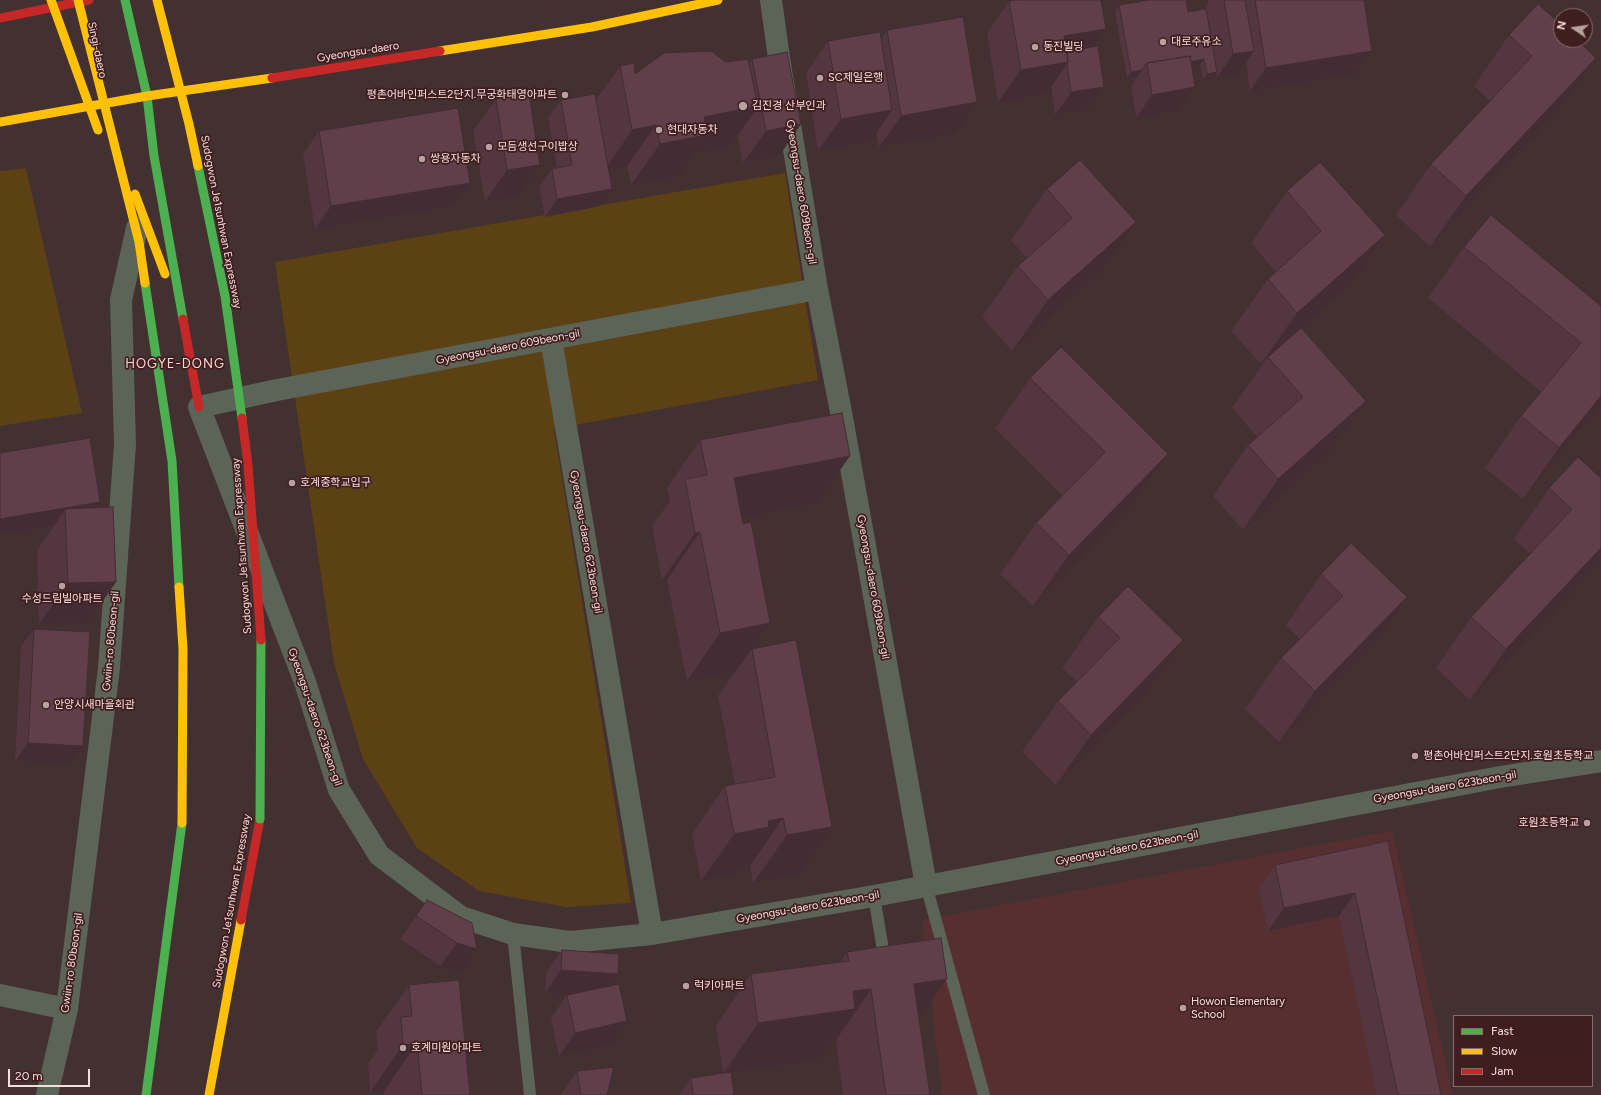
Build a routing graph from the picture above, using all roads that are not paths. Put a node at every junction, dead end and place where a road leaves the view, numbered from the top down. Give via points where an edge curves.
1 (50, 0) edge
2 (89, 0) edge
3 (125, 0) edge
4 (157, 0) edge
5 (718, 0) edge
6 (772, 0) edge
7 (75, 1) edge
8 (0, 18) edge
9 (179, 47) dead end
10 (147, 96) junction
11 (96, 104) junction
12 (0, 122) edge
13 (189, 124) junction
14 (102, 139) dead end
15 (107, 154) dead end
16 (140, 209) junction
17 (139, 242) junction
18 (817, 289) junction
19 (185, 328) junction
20 (551, 339) junction
21 (199, 407) junction
22 (1601, 761) edge
23 (926, 885) junction
24 (874, 896) junction
25 (513, 934) junction
26 (652, 934) junction
27 (886, 973) edge
28 (0, 995) edge
29 (67, 1009) junction
30 (47, 1095) edge
31 (146, 1095) edge
32 (209, 1095) edge
33 (530, 1095) edge
34 (984, 1095) edge

1 - 14 main road, bridge
2 - 7 main road
3 - 10 main road
4 - 13 main road, Sudogwon Je1sunhwan Expressway, bridge
5 - 10 main road, Gyeongsu-daero via 513,40
6 - 18 street, Gyeongsu-daero 609beon-gil via 779,58
7 - 8 main road
7 - 11 main road, Singi-daero
7 - 17 main road, bridge
9 - 13 main road, bridge
10 - 11 main road, Gyeongsu-daero
10 - 19 main road via 154,156
11 - 12 main road, Gyeongsu-daero
11 - 16 main road, Singi-daero via 122,160
13 - 32 main road, Sudogwon Je1sunhwan Expressway, bridge via 225,296 248,465 262,653 260,819
15 - 17 main road, bridge
16 - 19 main road, Singi-daero
16 - 29 street, Gwiin-ro 80beon-gil via 121,300 125,444 110,668
17 - 31 main road, bridge via 172,460 184,649 182,822
18 - 20 street, Gyeongsu-daero 609beon-gil
18 - 23 street, Gyeongsu-daero 609beon-gil
19 - 21 main road
20 - 21 street, Gyeongsu-daero 609beon-gil
20 - 26 street, Gyeongsu-daero 623beon-gil
21 - 25 street, Gyeongsu-daero 623beon-gil via 305,682 339,790 380,855 462,917
22 - 23 street, Gyeongsu-daero 623beon-gil via 1500,777
23 - 24 street, Gyeongsu-daero 623beon-gil
23 - 34 lane
24 - 26 street, Gyeongsu-daero 623beon-gil
24 - 27 lane
25 - 26 street, Gyeongsu-daero 623beon-gil via 570,942
25 - 33 lane
28 - 29 street
29 - 30 street, Gwiin-ro 80beon-gil

